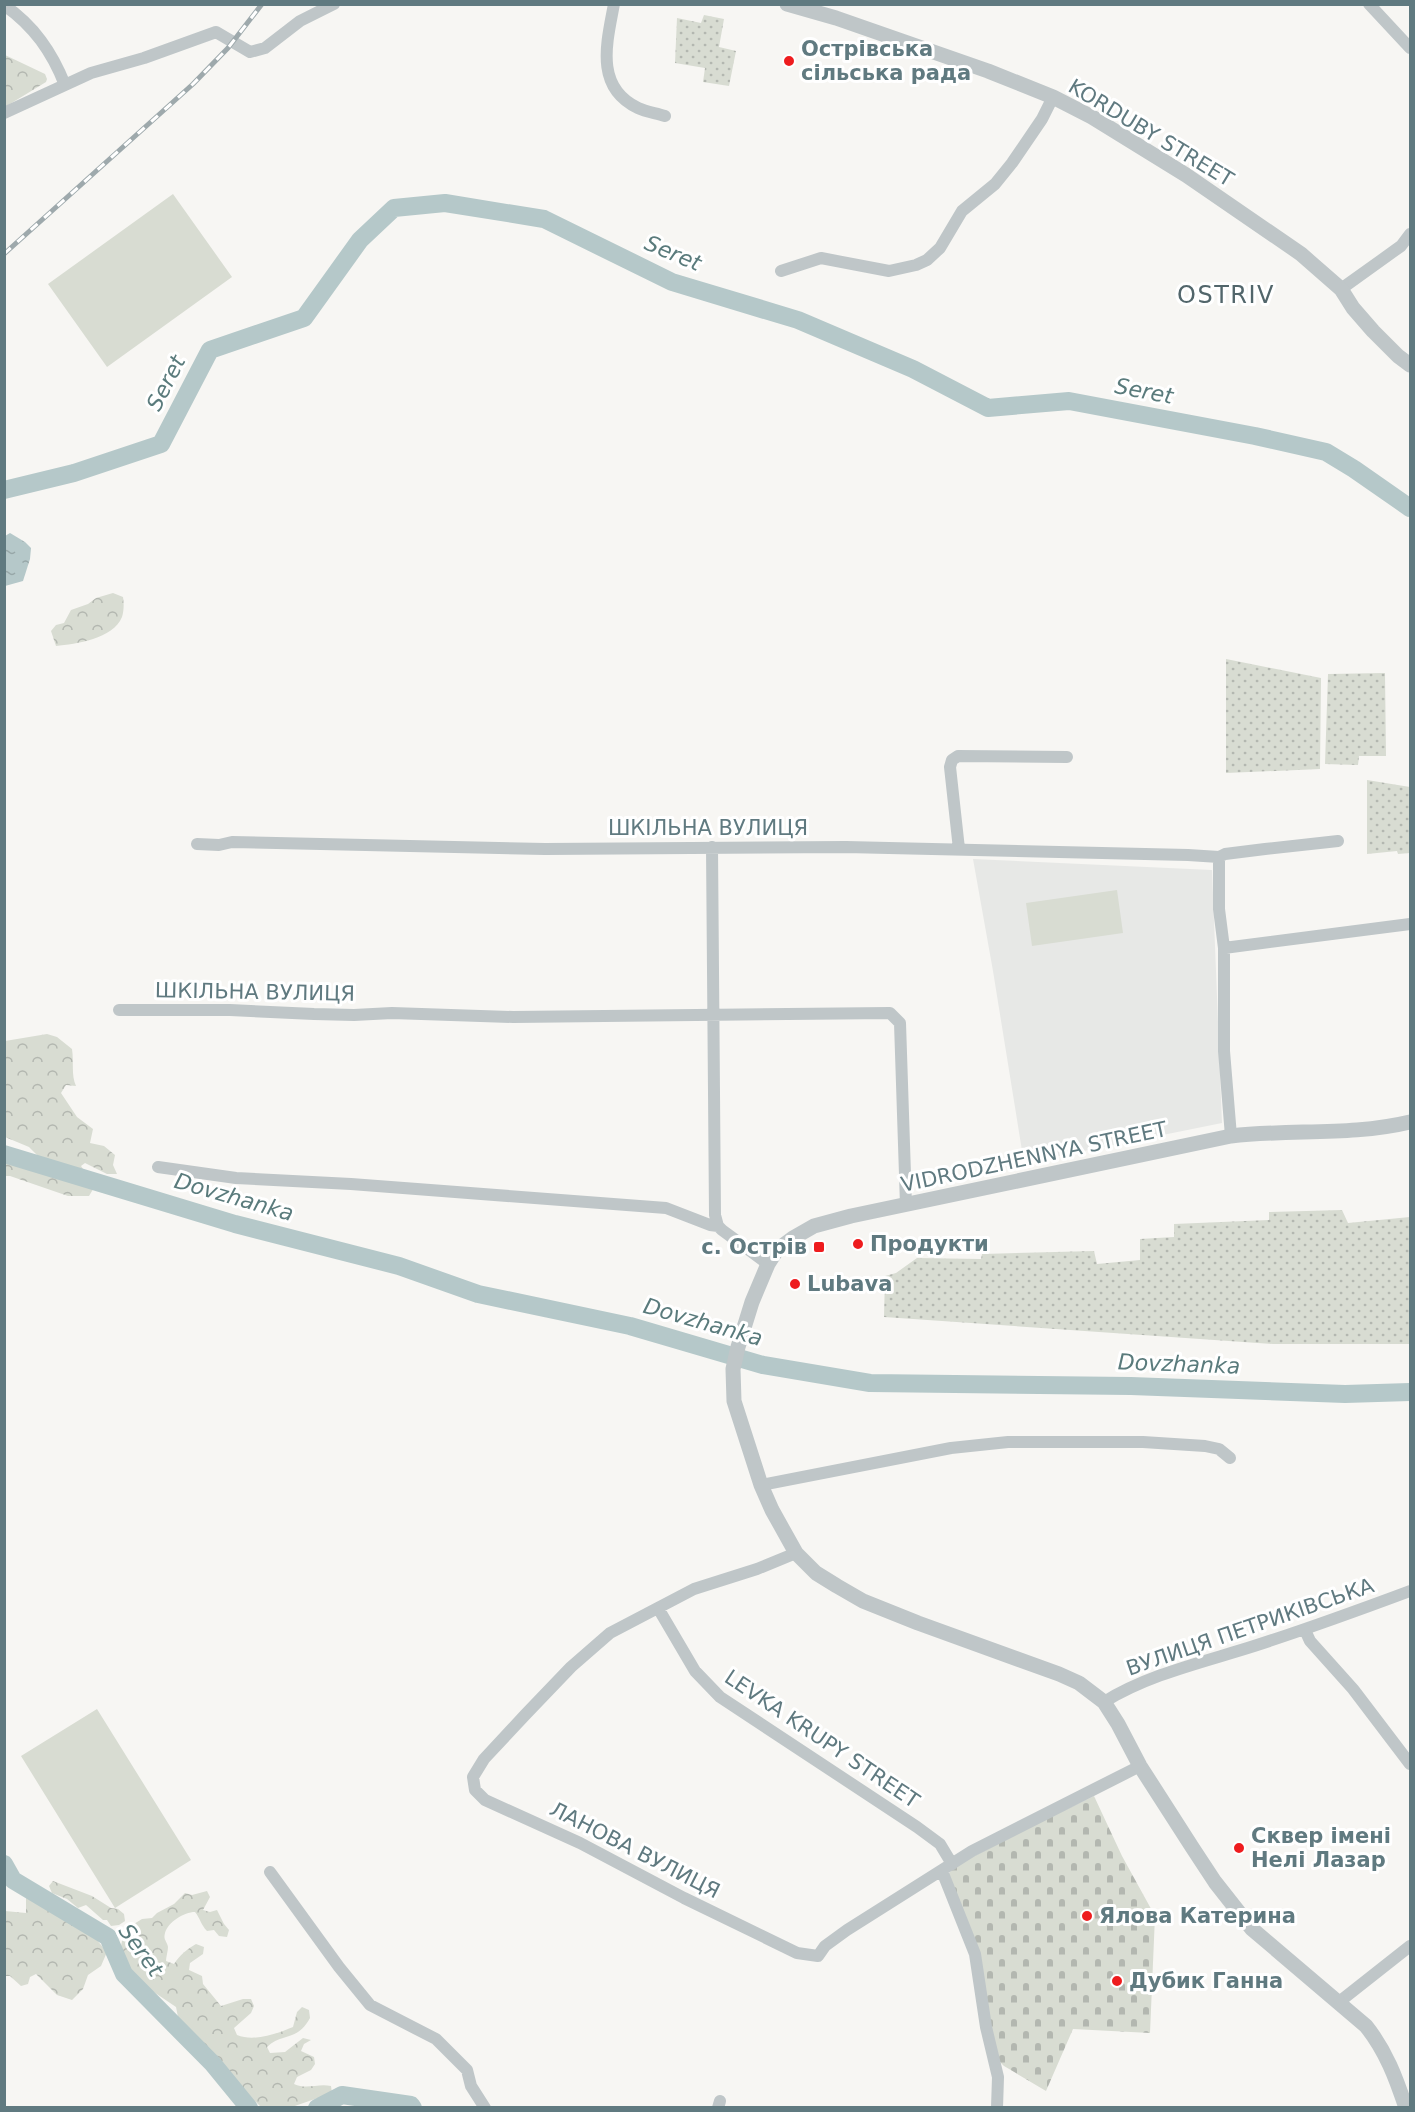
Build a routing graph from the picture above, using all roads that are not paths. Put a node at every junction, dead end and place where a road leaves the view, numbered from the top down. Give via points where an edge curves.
1 (334, 4) edge
2 (614, 4) edge
3 (787, 4) edge
4 (1369, 4) edge
5 (4, 5) edge
6 (1410, 48) edge
7 (65, 85) junction
8 (1053, 97) junction
9 (4, 113) edge
10 (665, 116) dead end
11 (1410, 234) edge
12 (781, 272) dead end
13 (1341, 289) junction
14 (1410, 365) edge
15 (1067, 757) dead end
16 (1338, 841) dead end
17 (197, 844) dead end
18 (712, 847) junction
19 (959, 849) junction
20 (1219, 857) junction
21 (1410, 924) edge
22 (1224, 948) junction
23 (119, 1010) dead end
24 (715, 1015) junction
25 (1410, 1122) edge
26 (1231, 1136) junction
27 (158, 1167) dead end
28 (906, 1205) junction
29 (718, 1226) junction
30 (768, 1264) junction
31 (1230, 1458) dead end
32 (761, 1485) junction
33 (796, 1553) junction
34 (1410, 1591) edge
35 (658, 1608) junction
36 (1305, 1630) junction
37 (1104, 1702) junction
38 (1410, 1764) edge
39 (1140, 1766) junction
40 (947, 1868) junction
41 (270, 1872) dead end
42 (1410, 1946) edge
43 (1338, 2002) junction
44 (485, 2108) edge
45 (998, 2108) edge
46 (1407, 2108) edge

1 - 7 street via 300,21 265,48 250,52 216,32
2 - 10 street via 606,50 610,80 637,107
3 - 8 street, KORDUBY STREET via 858,25
4 - 6 street
5 - 7 street via 48,48
7 - 9 street
8 - 12 street via 1012,163 995,184 962,211 940,248 927,260 889,271 821,258
8 - 13 street, KORDUBY STREET via 1186,175 1301,254
11 - 13 street via 1401,246
13 - 14 street, KORDUBY STREET via 1373,331
15 - 19 street via 958,756 952,760
16 - 20 street, ШКІЛЬНА ВУЛИЦЯ
17 - 18 street, ШКІЛЬНА ВУЛИЦЯ
18 - 19 street, ШКІЛЬНА ВУЛИЦЯ
18 - 24 street
19 - 20 street, ШКІЛЬНА ВУЛИЦЯ
20 - 22 street
21 - 22 street
22 - 26 street via 1224,1051
23 - 24 street, ШКІЛЬНА ВУЛИЦЯ via 513,1017
24 - 28 street, ШКІЛЬНА ВУЛИЦЯ via 880,1012 897,1017 902,1051
24 - 29 street
25 - 26 street, VIDRODZHENNYA STREET via 1388,1127
26 - 28 street, VIDRODZHENNYA STREET
27 - 29 street via 236,1178 666,1208
28 - 30 street, VIDRODZHENNYA STREET via 814,1226 777,1250
29 - 30 street
30 - 32 street, VIDRODZHENNYA STREET via 752,1302 734,1369 734,1401
31 - 32 street via 1219,1449 1205,1446 1008,1442 951,1448
32 - 33 street, VIDRODZHENNYA STREET
33 - 35 street, ЛАНОВА ВУЛИЦЯ via 694,1589
33 - 37 street, VIDRODZHENNYA STREET via 816,1573 863,1601 1059,1674
34 - 36 street, ВУЛИЦЯ ПЕТРИКІВСЬКА
35 - 40 street, LEVKA KRUPY STREET via 695,1671 720,1697 940,1844
35 - 40 street, ЛАНОВА ВУЛИЦЯ via 610,1633 571,1667 484,1759 473,1777 475,1790 485,1800 571,1838 797,1953 818,1956 847,1930
36 - 37 street, ВУЛИЦЯ ПЕТРИКІВСЬКА via 1166,1674
36 - 38 street
37 - 39 street, VIDRODZHENNYA STREET
39 - 40 street, ЛАНОВА ВУЛИЦЯ via 972,1851
39 - 43 street, VIDRODZHENNYA STREET via 1241,1916
40 - 45 street, LEVKA KRUPY STREET via 945,1882 975,1954 998,2077
41 - 44 street via 370,2005 436,2039 467,2070 471,2086
42 - 43 street
43 - 46 street, VIDRODZHENNYA STREET via 1380,2044

